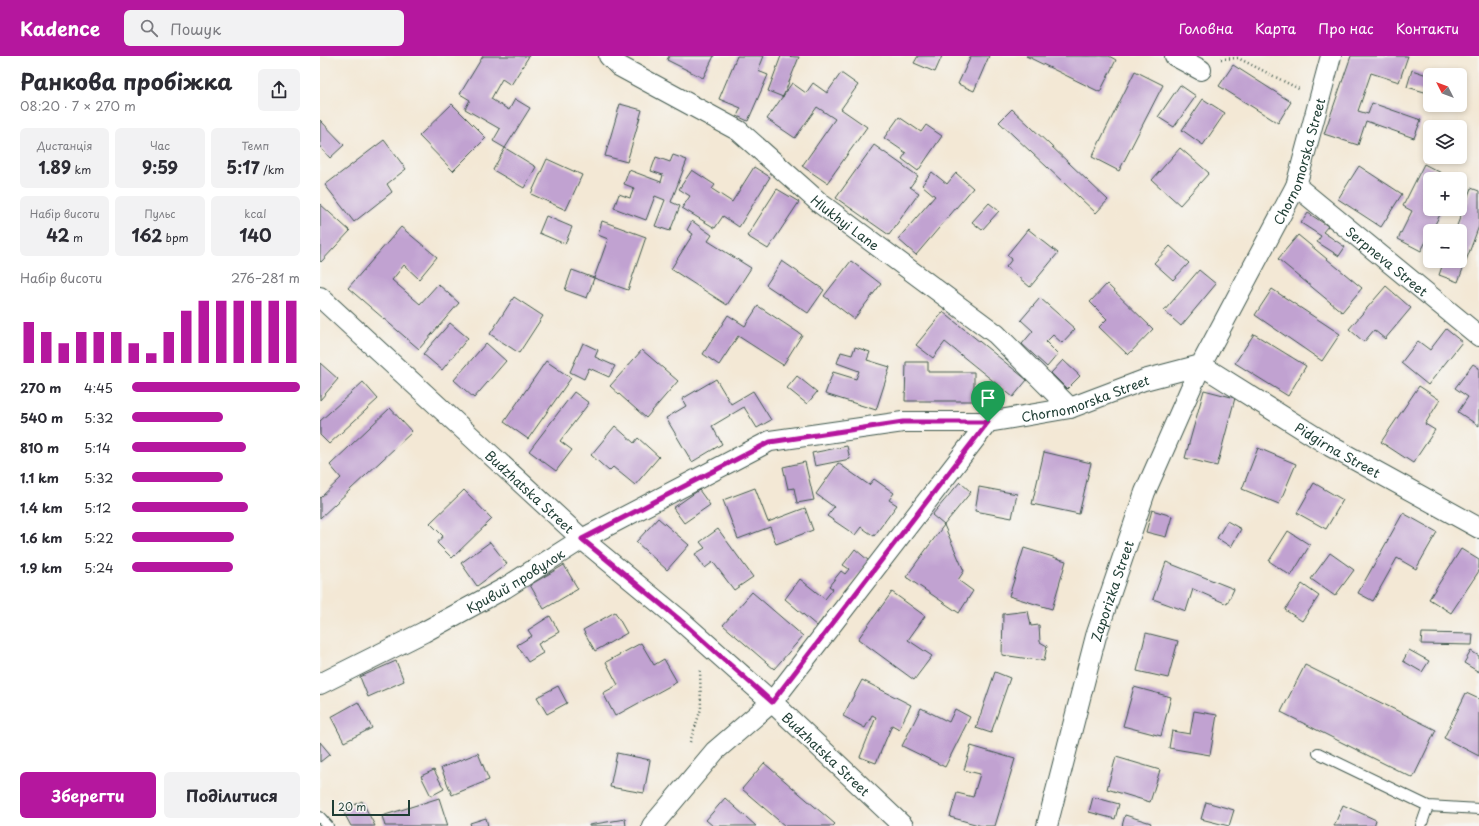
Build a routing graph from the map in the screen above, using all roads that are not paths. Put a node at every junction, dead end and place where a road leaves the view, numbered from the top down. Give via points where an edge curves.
1 (609, 56) edge
2 (1175, 56) edge
3 (1331, 56) edge
4 (1201, 70) road end
5 (1296, 186) junction
6 (320, 297) edge
7 (1479, 336) edge
8 (1201, 365) junction
9 (1070, 408) junction
10 (988, 422) junction
11 (1479, 528) edge
12 (582, 539) junction
13 (320, 684) edge
14 (772, 702) junction
15 (1318, 753) dead end
16 (1428, 806) junction
17 (1479, 809) edge
18 (320, 817) edge
19 (328, 826) edge
20 (652, 826) edge
21 (903, 826) edge
22 (1047, 826) edge
23 (1421, 826) edge

1 - 9 street, Hlukhyi Lane via 619,66 739,131 821,204 996,334
2 - 4 street
3 - 5 street, Chornomorska Street
5 - 7 street, Serpneva Street
5 - 8 street, Chornomorska Street
6 - 12 street, Budzhatska Street
8 - 9 street, Chornomorska Street via 1144,380
8 - 11 street, Pidgirna Street via 1330,446
8 - 22 street, Zaporizka Street via 1145,492 1096,636
9 - 10 street, Chornomorska Street
10 - 12 street, Кривий провулок via 903,422 770,442
10 - 14 street
12 - 13 street, Кривий провулок via 505,588
12 - 14 street, Budzhatska Street via 680,620
14 - 20 street via 715,751
14 - 21 street, Budzhatska Street
15 - 16 lane
16 - 17 lane
16 - 23 lane
18 - 19 lane

